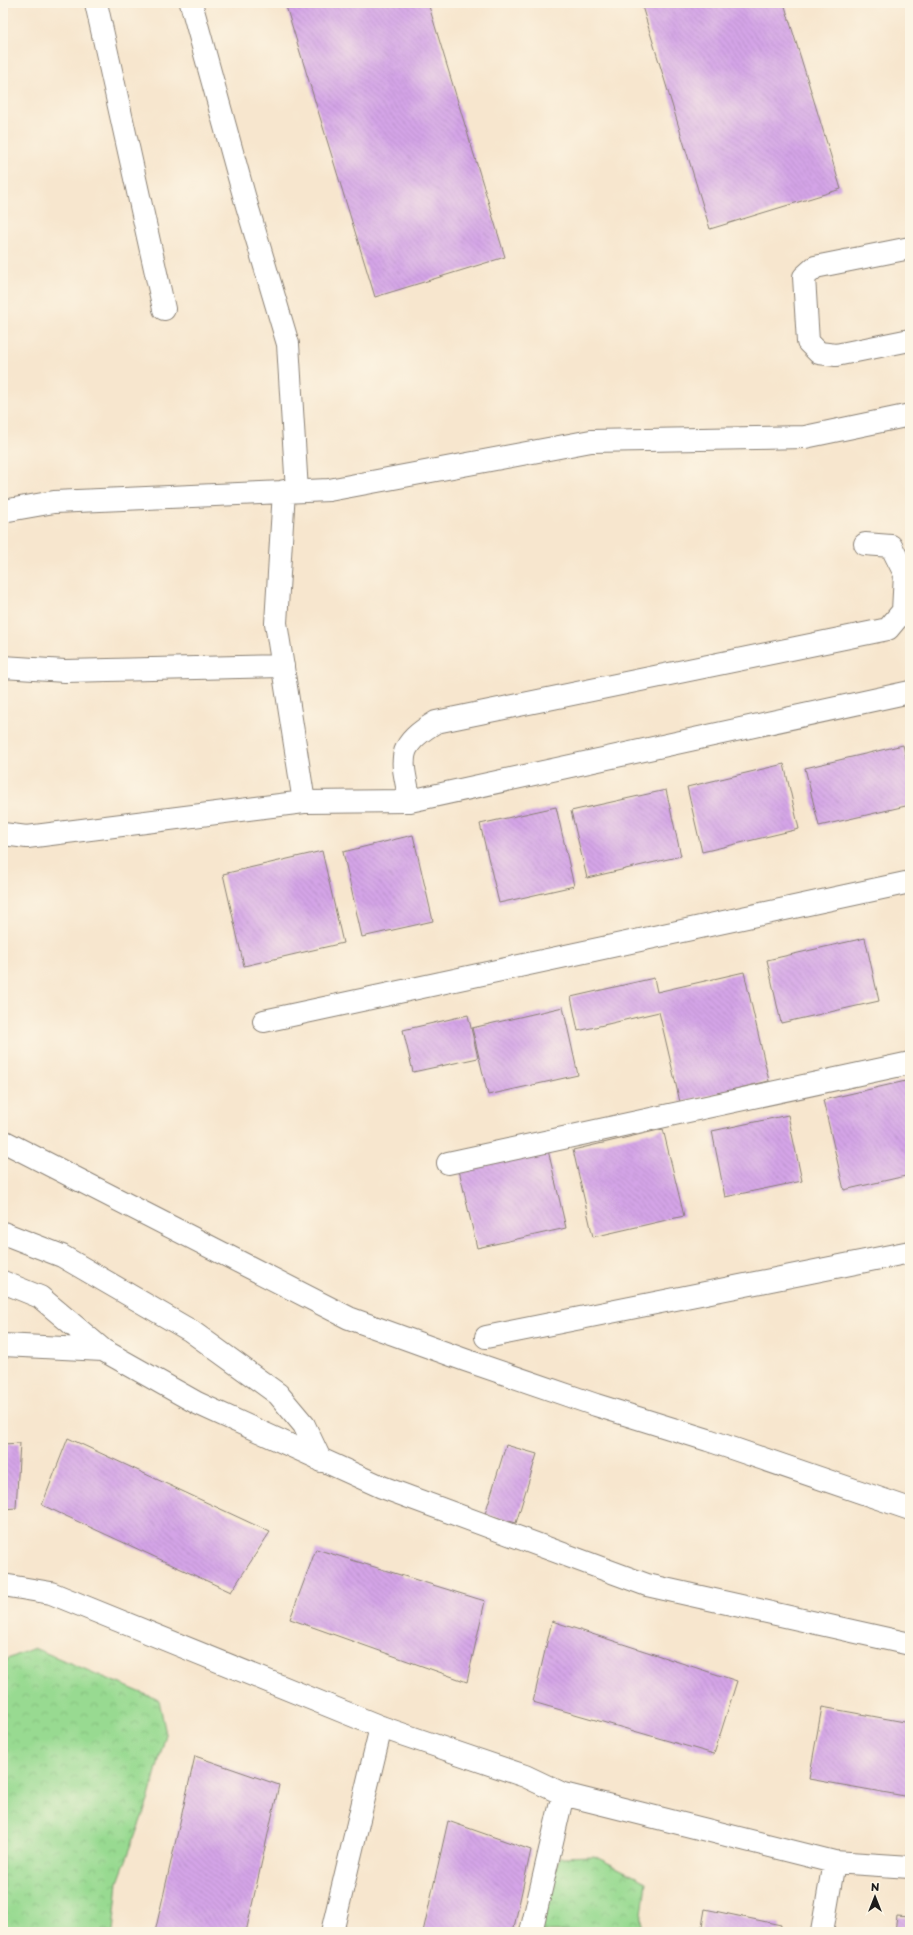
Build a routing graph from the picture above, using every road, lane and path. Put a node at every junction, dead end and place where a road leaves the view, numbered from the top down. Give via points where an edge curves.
1 (96, 3) edge
2 (191, 3) edge
3 (910, 248) edge
4 (164, 309) dead end
5 (910, 340) edge
6 (910, 414) edge
7 (291, 491) junction
8 (3, 511) edge
9 (865, 544) dead end
10 (3, 666) edge
11 (283, 666) junction
12 (910, 692) edge
13 (410, 801) junction
14 (304, 802) junction
15 (3, 834) edge
16 (910, 882) edge
17 (264, 1021) dead end
18 (910, 1063) edge
19 (3, 1141) edge
20 (448, 1164) dead end
21 (3, 1233) edge
22 (910, 1252) edge
23 (3, 1282) edge
24 (486, 1337) dead end
25 (3, 1345) edge
26 (103, 1350) junction
27 (321, 1461) junction
28 (910, 1509) edge
29 (3, 1585) edge
30 (910, 1644) edge
31 (381, 1727) junction
32 (563, 1794) junction
33 (834, 1862) junction
34 (910, 1867) edge
35 (332, 1932) edge
36 (531, 1932) edge
37 (822, 1932) edge

1 - 4 street
2 - 7 street via 288,344
3 - 5 street via 815,267 804,277 808,342 819,353 836,355
6 - 7 street via 805,437 591,442 329,490
7 - 8 street via 54,502
7 - 11 street via 276,622
9 - 13 street via 891,546 905,574 903,611 888,629 436,722 419,732 405,748 403,767
10 - 11 street via 65,671
11 - 14 street
12 - 13 street
13 - 14 street
14 - 15 street via 27,837
16 - 17 street
18 - 20 street
19 - 28 street via 350,1318 596,1405
21 - 27 street via 62,1256 191,1331 278,1394 304,1425
22 - 24 street
23 - 26 street via 40,1297
25 - 26 street
26 - 27 street via 198,1403
27 - 30 street via 389,1490 647,1585
29 - 31 street via 51,1593
31 - 32 street via 525,1776
31 - 35 street
32 - 33 street
32 - 36 street
33 - 34 street
33 - 37 street

